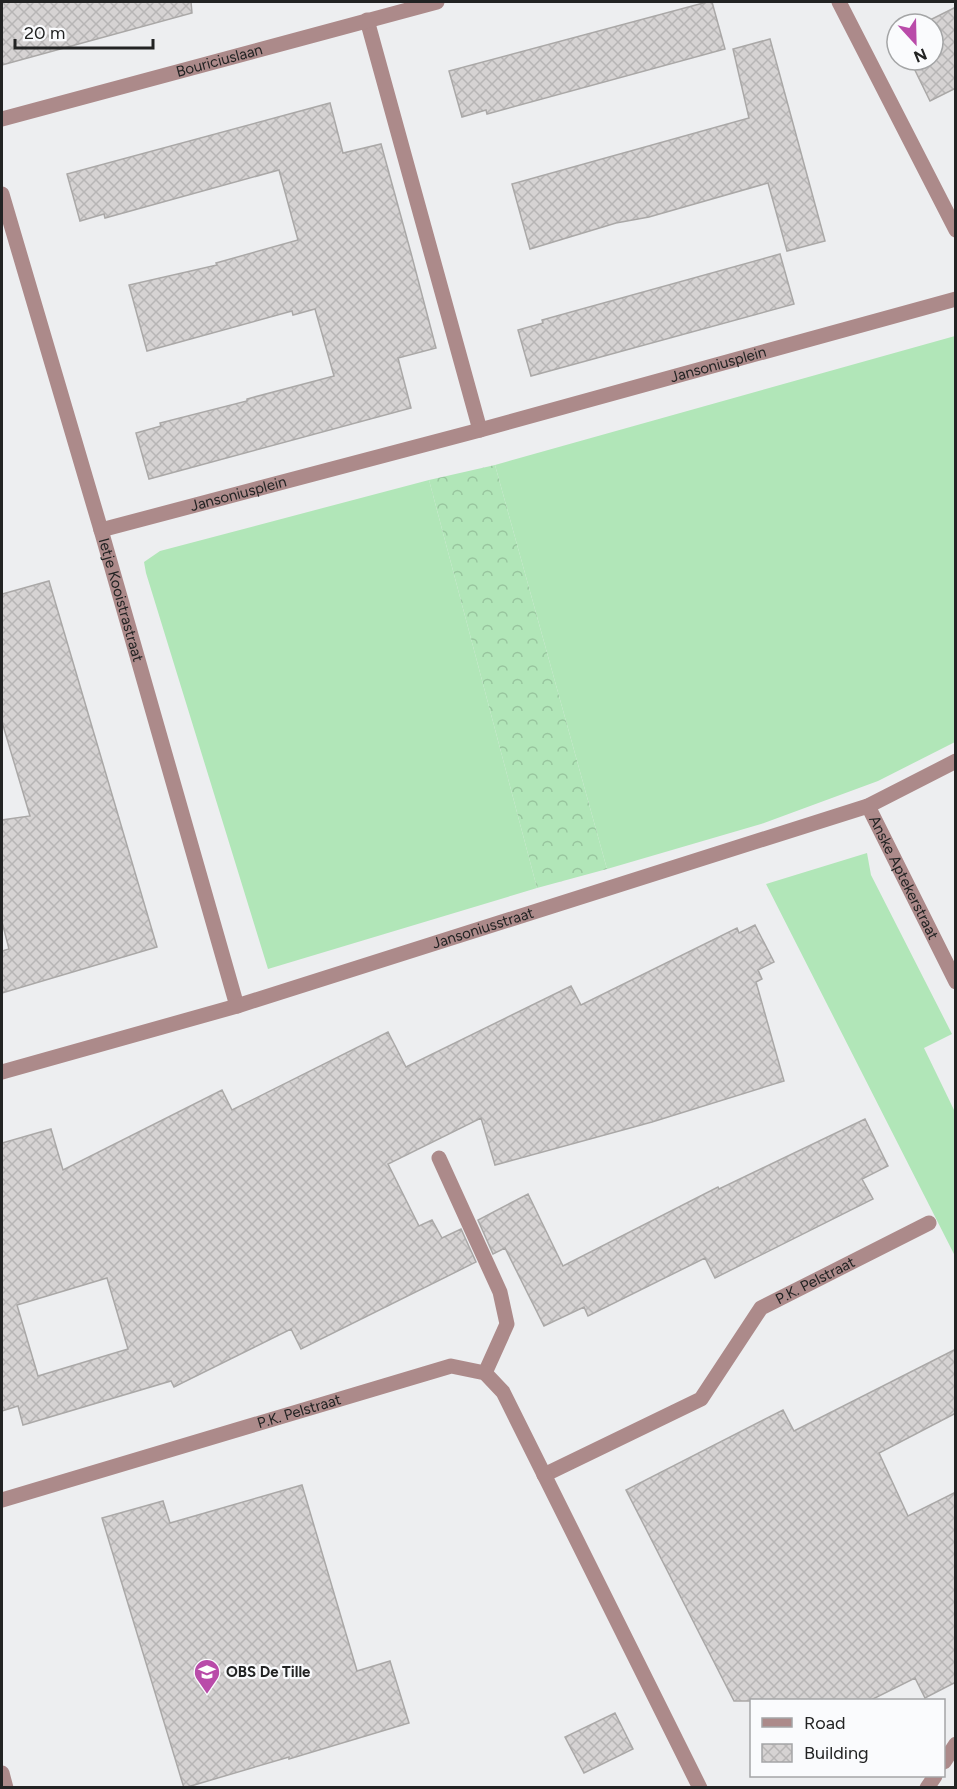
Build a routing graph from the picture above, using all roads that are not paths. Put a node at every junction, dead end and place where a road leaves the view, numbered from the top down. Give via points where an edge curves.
1 (436, 2) edge
2 (839, 2) edge
3 (367, 20) junction
4 (2, 119) edge
5 (2, 194) edge
6 (956, 230) edge
7 (956, 299) edge
8 (480, 430) junction
9 (101, 530) junction
10 (956, 761) edge
11 (868, 806) junction
12 (956, 982) edge
13 (237, 1006) junction
14 (2, 1072) edge
15 (438, 1158) dead end
16 (929, 1223) dead end
17 (485, 1373) junction
18 (544, 1475) junction
19 (2, 1500) edge
20 (956, 1744) edge
21 (945, 1760) edge
22 (2, 1773) edge
23 (6, 1788) edge
24 (700, 1788) edge

1 - 3 street, Bouriciuslaan
2 - 6 street
3 - 4 street, Bouriciuslaan
3 - 8 street
5 - 9 street, Ietje Kooistrastraat
7 - 8 street, Jansoniusplein
8 - 9 street, Jansoniusplein
9 - 13 street, Ietje Kooistrastraat
10 - 11 street, Jansoniusstraat
11 - 12 street, Anske Aptekerstraat
11 - 13 street, Jansoniusstraat
13 - 14 street, Jansoniusstraat
15 - 17 street via 500,1292 507,1324
16 - 18 street, P.K. Pelstraat via 761,1308 701,1399
17 - 18 street via 503,1392
17 - 19 street, P.K. Pelstraat via 451,1366
18 - 24 street
20 - 21 street
22 - 23 street

